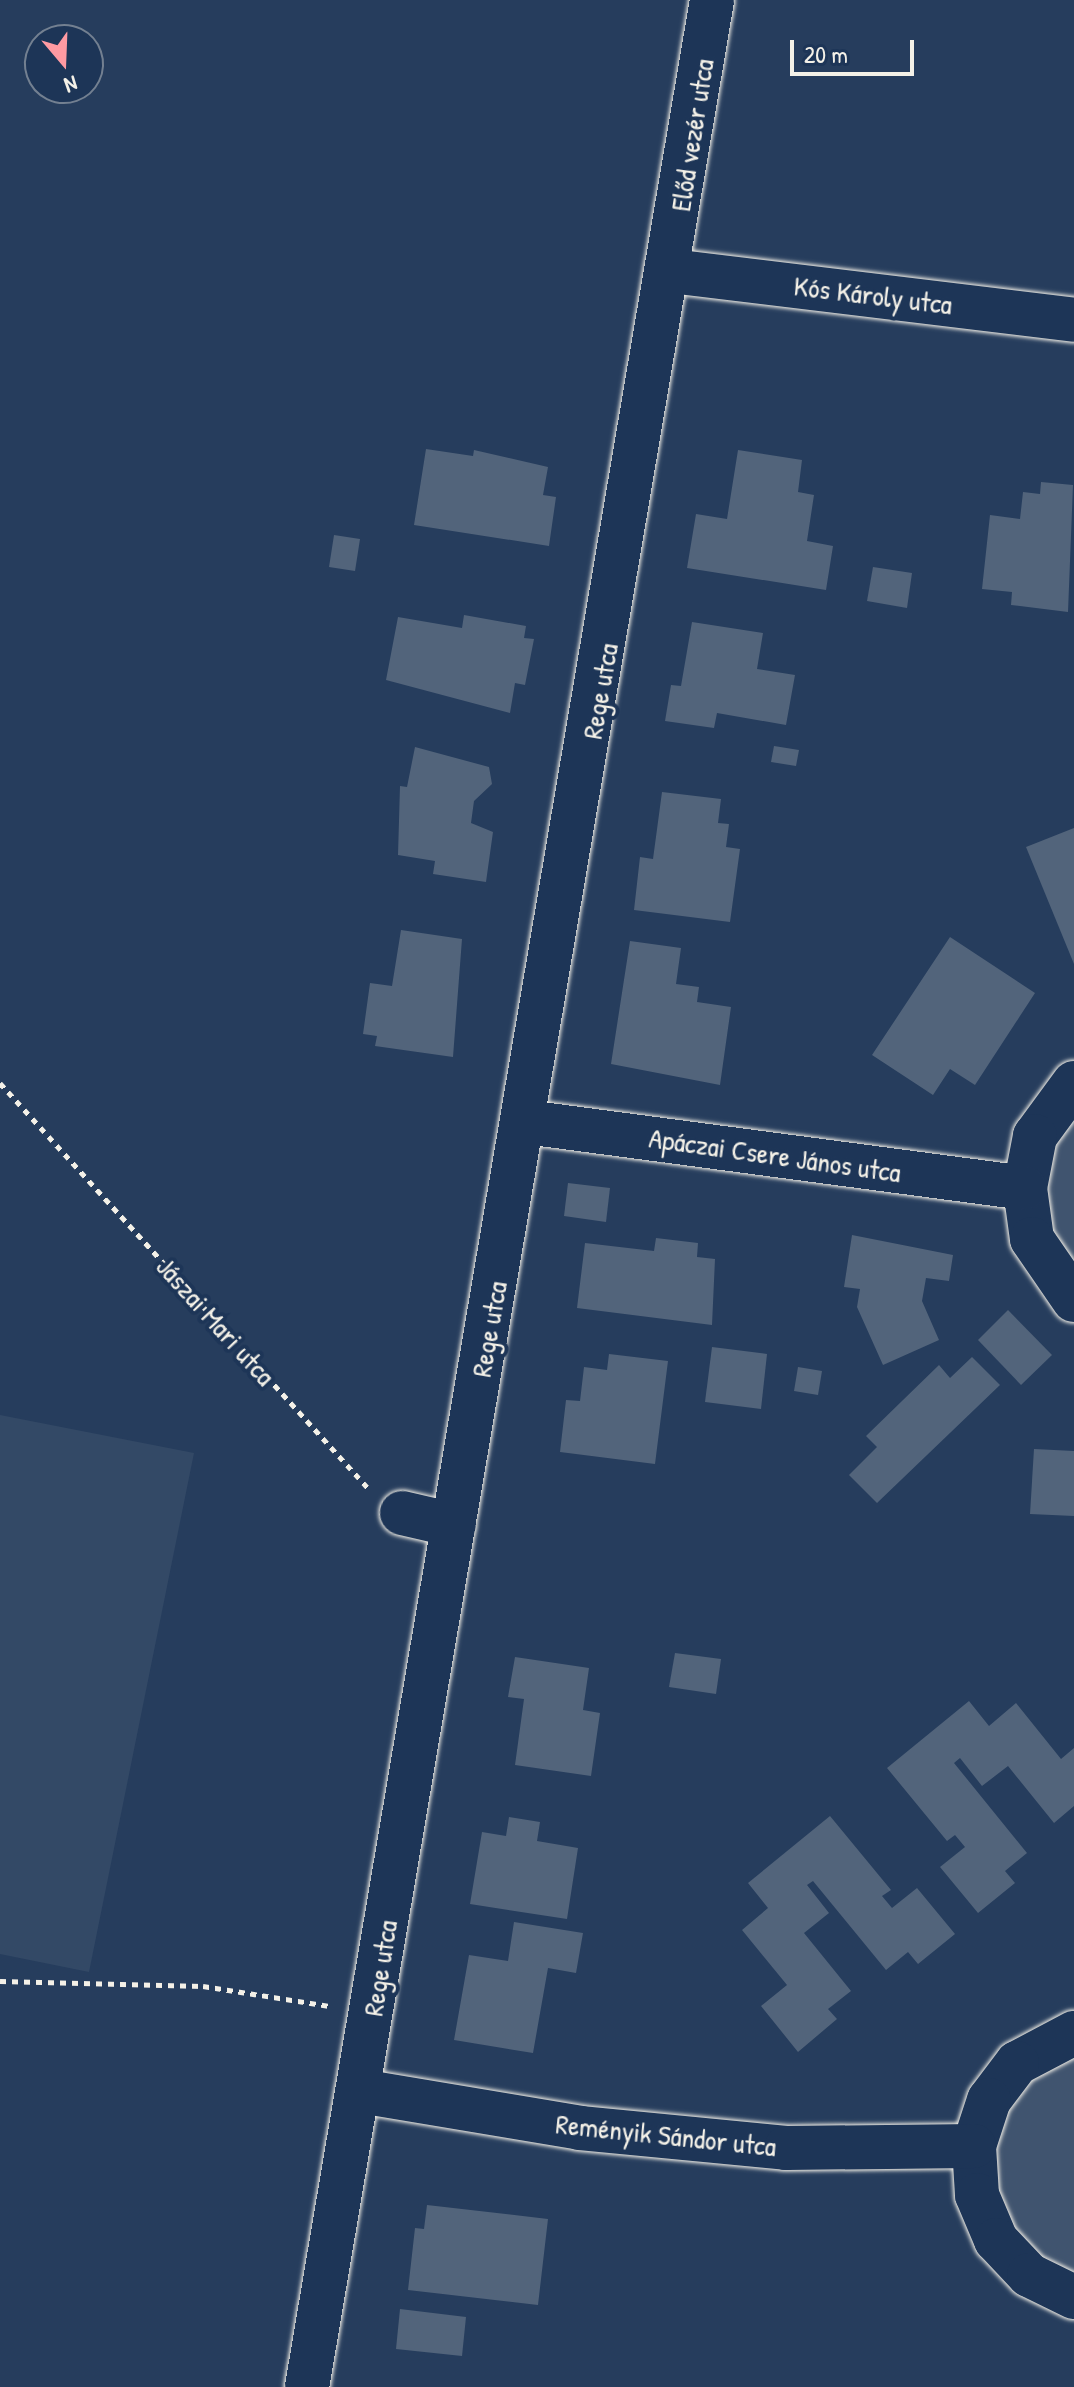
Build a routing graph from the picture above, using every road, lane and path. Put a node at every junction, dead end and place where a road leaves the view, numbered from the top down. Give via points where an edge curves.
1 (712, 0) edge
2 (671, 271) junction
3 (1074, 320) edge
4 (0, 1083) edge
5 (1074, 1083) edge
6 (526, 1122) junction
7 (1025, 1188) junction
8 (1074, 1300) edge
9 (402, 1513) joint
10 (454, 1525) junction
11 (0, 1981) edge
12 (372, 2013) junction
13 (1074, 2033) edge
14 (360, 2091) junction
15 (974, 2146) junction
16 (1074, 2297) edge
17 (307, 2387) edge

1 - 2 street, Előd vezér utca
2 - 3 street, Kós Károly utca
2 - 6 street, Rege utca
4 - 9 path, Jászai Mari utca via 379,1501
5 - 7 street via 1035,1136
6 - 7 street, Apáczai Csere János utca
6 - 10 street, Rege utca
7 - 8 street via 1032,1239
9 - 10 street
10 - 12 street, Rege utca
11 - 12 path via 203,1986
12 - 14 street, Rege utca
13 - 15 street via 1017,2063 989,2100
14 - 15 street, Reményik Sándor utca via 580,2128 770,2146
14 - 17 street, Rege utca
15 - 16 street via 977,2195 996,2240 1029,2275

